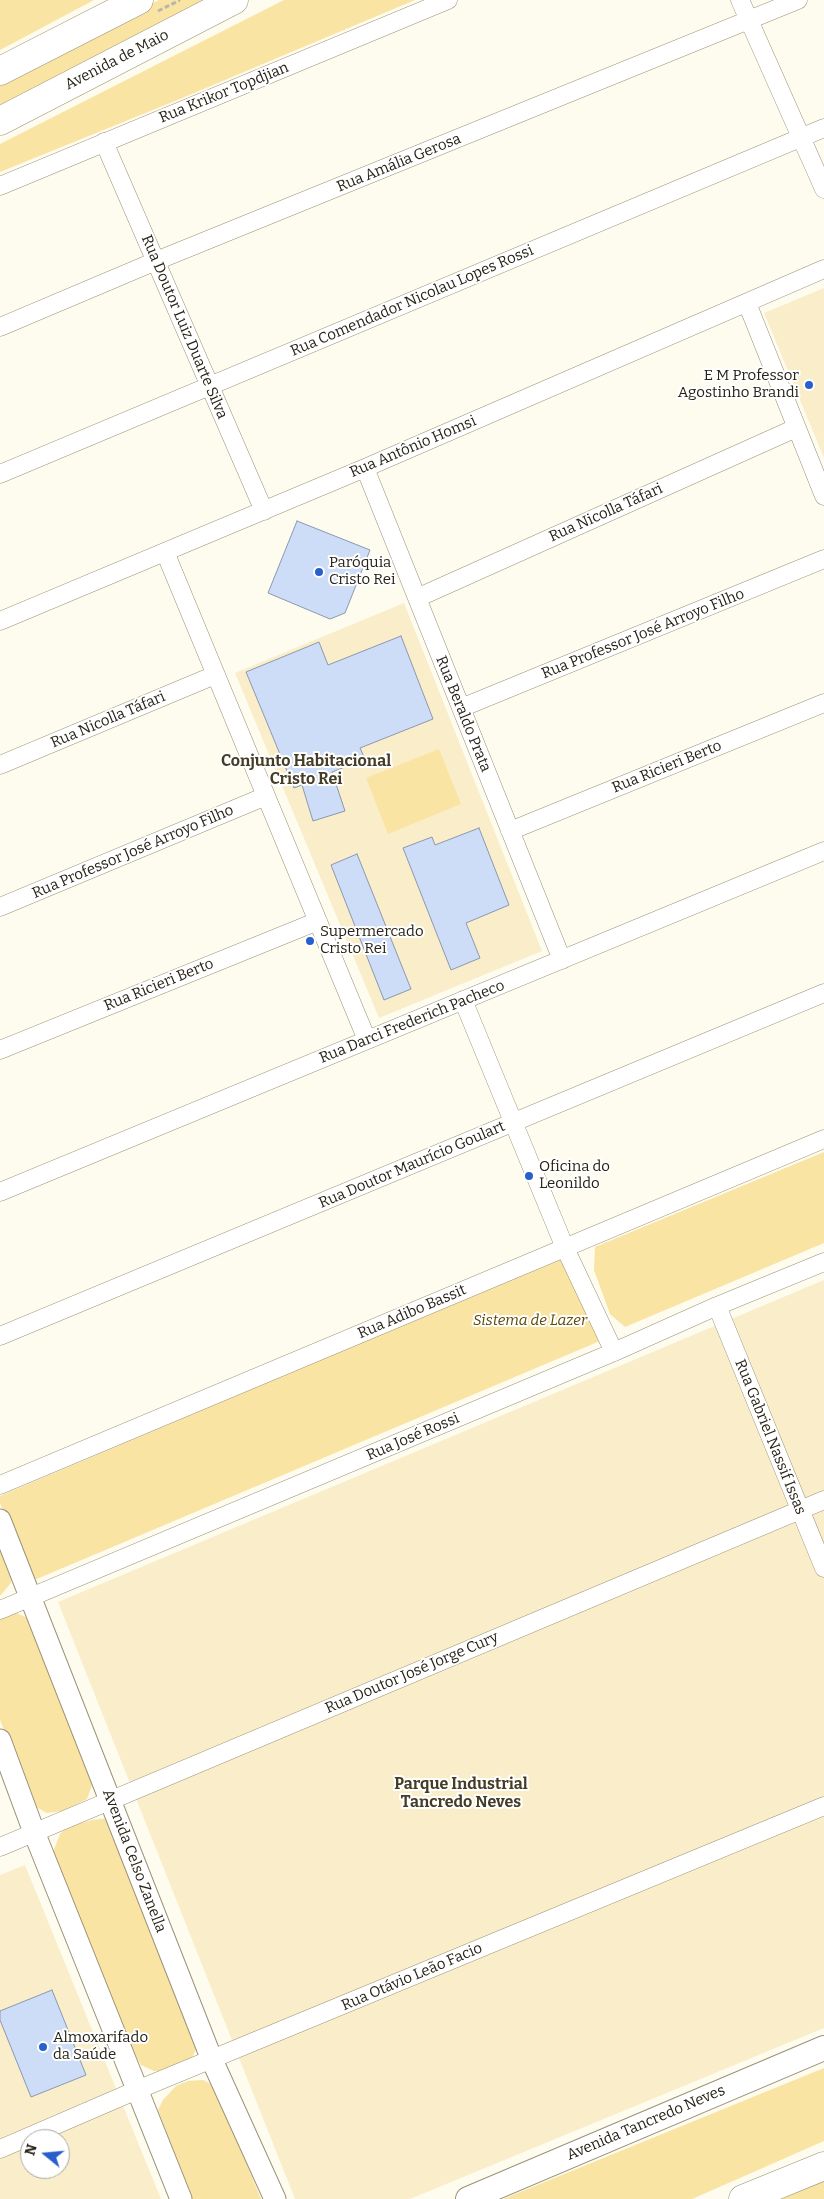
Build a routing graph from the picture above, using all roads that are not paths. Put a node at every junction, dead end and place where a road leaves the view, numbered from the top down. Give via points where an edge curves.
1 (139, 0) edge
2 (234, 0) edge
3 (448, 0) edge
4 (740, 0) edge
5 (798, 0) edge
6 (749, 21) junction
7 (0, 71) edge
8 (0, 120) edge
9 (824, 128) edge
10 (801, 137) junction
11 (104, 142) junction
12 (0, 186) edge
13 (824, 189) edge
14 (156, 261) junction
15 (824, 269) edge
16 (747, 303) junction
17 (0, 327) edge
18 (210, 386) junction
19 (796, 428) junction
20 (366, 468) junction
21 (0, 474) edge
22 (824, 496) edge
23 (264, 511) junction
24 (165, 552) junction
25 (824, 559) edge
26 (417, 598) junction
27 (0, 621) edge
28 (215, 675) junction
29 (824, 703) edge
30 (461, 708) junction
31 (0, 765) edge
32 (266, 796) junction
33 (510, 831) junction
34 (824, 851) edge
35 (0, 907) edge
36 (318, 921) junction
37 (562, 960) junction
38 (824, 993) edge
39 (463, 1000) junction
40 (367, 1040) junction
41 (0, 1050) edge
42 (515, 1122) junction
43 (824, 1139) edge
44 (0, 1192) edge
45 (566, 1248) junction
46 (824, 1262) edge
47 (717, 1306) junction
48 (0, 1336) edge
49 (614, 1352) junction
50 (0, 1485) edge
51 (824, 1500) edge
52 (800, 1510) junction
53 (0, 1520) edge
54 (824, 1568) edge
55 (30, 1598) junction
56 (0, 1610) edge
57 (0, 1740) edge
58 (110, 1800) junction
59 (824, 1806) edge
60 (34, 1832) junction
61 (0, 1847) edge
62 (824, 2048) edge
63 (212, 2060) junction
64 (137, 2090) junction
65 (0, 2149) edge
66 (824, 2166) edge
67 (181, 2199) edge
68 (275, 2199) edge
69 (468, 2199) edge
70 (743, 2199) edge

1 - 7 main road
2 - 8 main road, Avenida de Maio
3 - 11 street, Rua Krikor Topdjian
4 - 6 street
5 - 6 street, Rua Amália Gerosa
6 - 10 street
6 - 14 street, Rua Amália Gerosa
9 - 10 street, Rua Comendador Nicolau Lopes Rossi
10 - 13 street
10 - 18 street, Rua Comendador Nicolau Lopes Rossi
11 - 12 street, Rua Krikor Topdjian
11 - 14 street, Rua Doutor Luiz Duarte Silva
14 - 17 street, Rua Amália Gerosa
14 - 18 street, Rua Doutor Luiz Duarte Silva
15 - 16 street, Rua Antônio Homsi
16 - 19 street
16 - 20 street, Rua Antônio Homsi
18 - 21 street, Rua Comendador Nicolau Lopes Rossi
18 - 23 street, Rua Doutor Luiz Duarte Silva
19 - 22 street
19 - 26 street, Rua Nicolla Táfari
20 - 23 street, Rua Antônio Homsi
20 - 26 street, Rua Beraldo Prata
23 - 24 street, Rua Antônio Homsi
24 - 27 street, Rua Antônio Homsi
24 - 28 street
25 - 30 street, Rua Professor José Arroyo Filho
26 - 30 street, Rua Beraldo Prata
28 - 31 street, Rua Nicolla Táfari
28 - 32 street
29 - 33 street, Rua Ricieri Berto
30 - 33 street, Rua Beraldo Prata
32 - 35 street, Rua Professor José Arroyo Filho
32 - 36 street
33 - 37 street, Rua Beraldo Prata
34 - 37 street, Rua Darci Frederich Pacheco
36 - 40 street
36 - 41 street, Rua Ricieri Berto
37 - 39 street, Rua Darci Frederich Pacheco
38 - 42 street, Rua Doutor Maurício Goulart
39 - 40 street, Rua Darci Frederich Pacheco
39 - 42 street
40 - 44 street, Rua Darci Frederich Pacheco
42 - 45 street
42 - 48 street, Rua Doutor Maurício Goulart
43 - 45 street, Rua Adibo Bassit
45 - 49 street
45 - 50 street, Rua Adibo Bassit
46 - 47 street, Rua José Rossi
47 - 49 street, Rua José Rossi
47 - 52 street, Rua Gabriel Nassif Issas
49 - 55 street, Rua José Rossi
51 - 52 street, Rua Doutor José Jorge Cury
52 - 54 street, Rua Gabriel Nassif Issas
52 - 58 street, Rua Doutor José Jorge Cury
53 - 55 street, Avenida Celso Zanella
55 - 56 street, Rua José Rossi
55 - 58 street, Avenida Celso Zanella
57 - 60 street
58 - 60 street, Rua Doutor José Jorge Cury
58 - 63 street, Avenida Celso Zanella
59 - 63 street, Rua Otávio Leão Facio
60 - 61 street, Rua Doutor José Jorge Cury
60 - 64 street
62 - 69 main road, Avenida Tancredo Neves
63 - 64 street, Rua Otávio Leão Facio
63 - 68 street, Avenida Celso Zanella
64 - 65 street, Rua Otávio Leão Facio
64 - 67 street
66 - 70 main road

